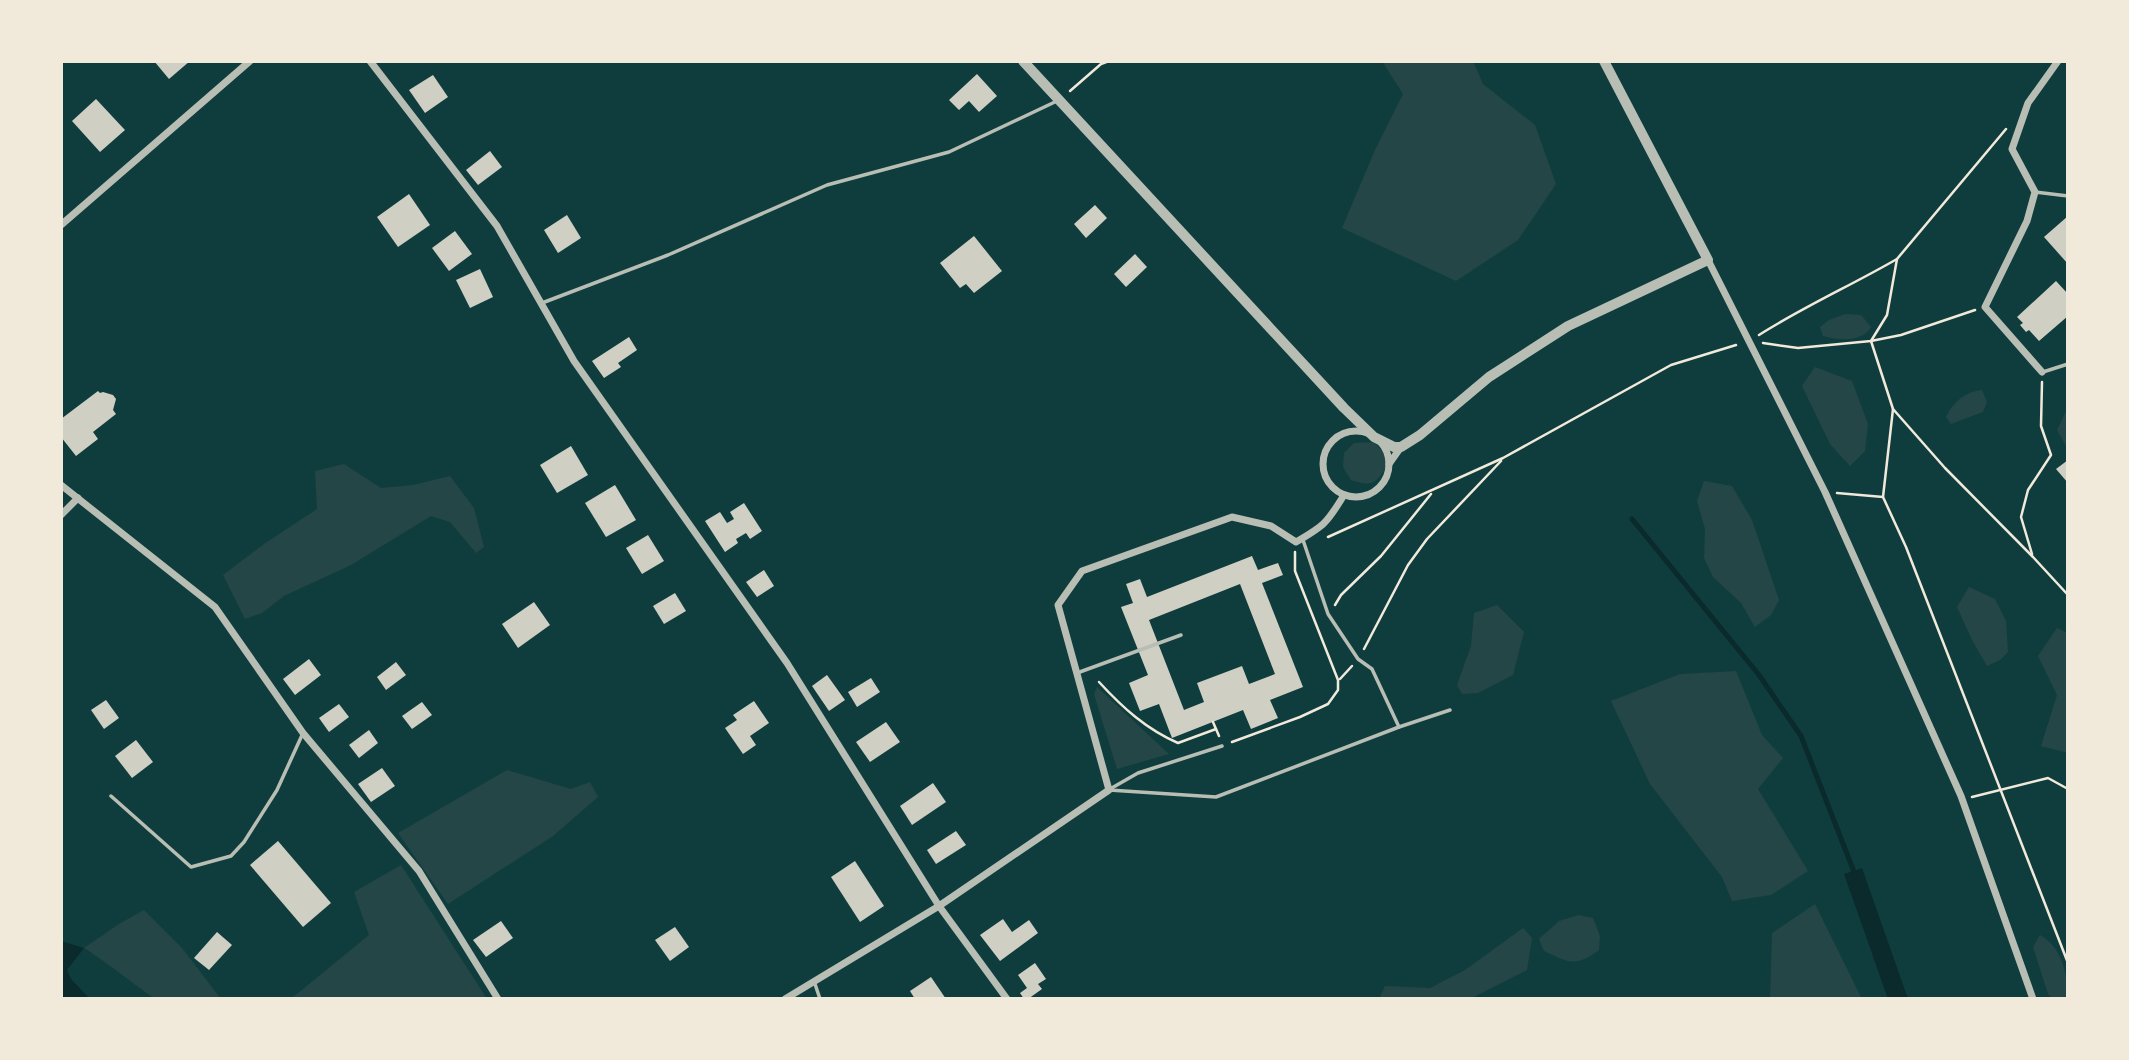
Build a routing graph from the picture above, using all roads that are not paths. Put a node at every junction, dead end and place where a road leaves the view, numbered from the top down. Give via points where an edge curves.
1 (250, 61) edge
2 (370, 61) edge
3 (1023, 61) edge
4 (1604, 61) edge
5 (2058, 61) edge
6 (1059, 100) junction
7 (2035, 192) junction
8 (2068, 196) edge
9 (61, 225) edge
10 (1708, 260) junction
11 (542, 303) junction
12 (2068, 364) edge
13 (2042, 372) joint
14 (1374, 437) junction
15 (1401, 447) junction
16 (1389, 464) junction
17 (61, 485) edge
18 (1344, 495) junction
19 (78, 498) junction
20 (61, 515) edge
21 (1299, 540) junction
22 (1181, 635) dead end
23 (1076, 673) junction
24 (1450, 710) dead end
25 (1399, 727) junction
26 (303, 733) junction
27 (1222, 746) road end
28 (1109, 790) junction
29 (111, 796) dead end
30 (939, 906) junction
31 (814, 981) junction
32 (498, 999) edge
33 (785, 999) edge
34 (820, 999) edge
35 (1007, 999) edge
36 (2033, 999) edge

1 - 9 street
2 - 11 street via 497,226
3 - 6 street
4 - 10 street
5 - 7 street via 2028,103 2012,149
6 - 11 lane via 949,152 827,185 668,255
6 - 14 street
7 - 8 lane
7 - 13 street via 2027,221 1985,307
10 - 15 street via 1569,327 1489,377
10 - 36 street via 1825,492 1962,800
11 - 30 street via 574,361 787,663
12 - 13 lane
14 - 15 street
14 - 16 street via 1387,453
14 - 18 street via 1364,432 1343,434 1327,449 1324,471 1328,482
15 - 16 street
16 - 18 street via 1383,484 1375,491 1365,496
17 - 19 street
18 - 21 street via 1328,521
19 - 20 street
19 - 26 street via 215,607
21 - 23 street via 1271,526 1232,517 1082,571 1058,605
21 - 25 lane via 1328,614 1358,659 1371,669
22 - 23 lane
23 - 28 street
24 - 25 lane
25 - 28 lane via 1216,797
26 - 29 lane via 277,790 231,856 191,867
26 - 32 street via 419,871
27 - 28 lane via 1138,773
28 - 30 street
30 - 31 street
30 - 35 street
31 - 33 street
31 - 34 lane

